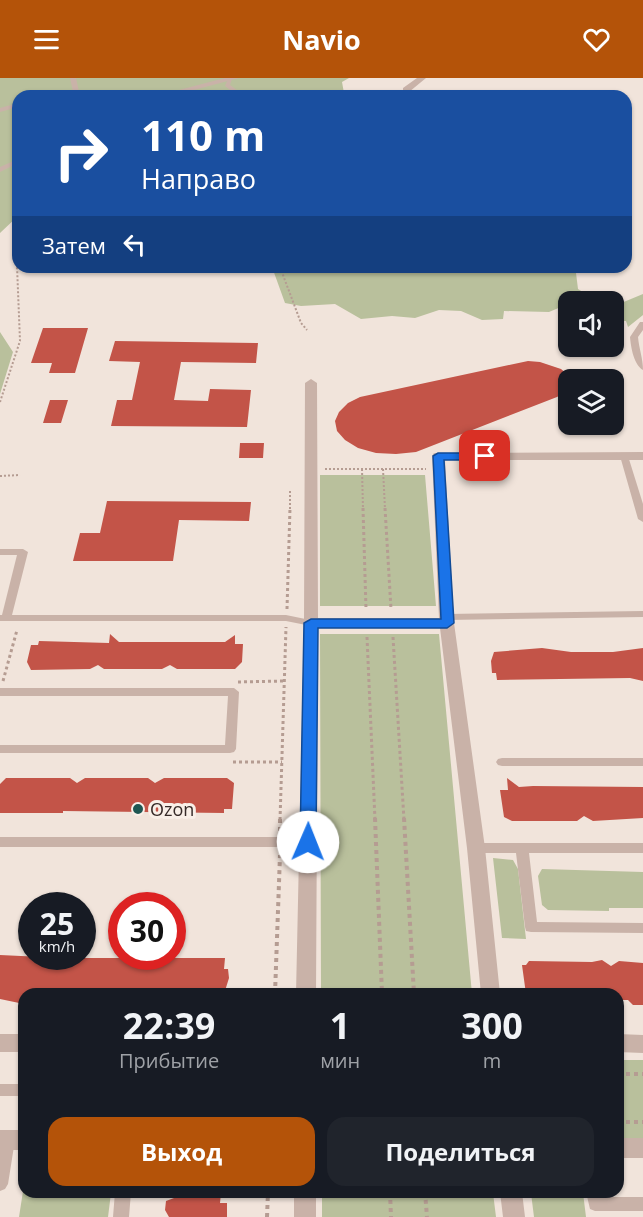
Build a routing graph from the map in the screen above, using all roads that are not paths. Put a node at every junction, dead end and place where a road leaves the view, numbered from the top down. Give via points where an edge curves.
1 (73, 78) edge
2 (422, 78) edge
3 (233, 79) edge
4 (75, 87) junction
5 (76, 90) edge
6 (78, 90) edge
7 (187, 90) edge
8 (232, 90) edge
9 (406, 90) dead end
10 (643, 324) edge
11 (643, 368) edge
12 (311, 383) dead end
13 (624, 456) junction
14 (643, 456) edge
15 (643, 519) edge
16 (0, 552) edge
17 (643, 614) edge
18 (3, 618) edge
19 (447, 620) junction
20 (311, 623) junction
21 (0, 692) edge
22 (0, 749) edge
23 (502, 762) dead end
24 (643, 762) edge
25 (0, 842) edge
26 (308, 842) junction
27 (476, 848) junction
28 (522, 848) junction
29 (643, 848) edge
30 (643, 928) edge
31 (306, 988) edge
32 (490, 988) edge
33 (0, 1043) edge
34 (18, 1043) edge
35 (624, 1044) edge
36 (643, 1044) edge
37 (0, 1090) edge
38 (18, 1090) edge
39 (11, 1140) edge
40 (624, 1148) edge
41 (643, 1148) edge
42 (0, 1184) edge
43 (123, 1198) edge
44 (305, 1198) edge
45 (512, 1198) edge
46 (594, 1198) edge
47 (643, 1204) edge
48 (121, 1217) edge
49 (305, 1217) edge
50 (514, 1217) edge

1 - 4 lane
2 - 9 street
3 - 7 street
3 - 8 lane via 227,85
4 - 5 lane
4 - 6 lane
10 - 11 lane via 634,337
12 - 20 street
13 - 14 street
13 - 15 lane
13 - 19 street via 439,463
16 - 18 lane via 23,552
17 - 19 lane
18 - 20 lane via 286,618
19 - 20 street
19 - 27 street
20 - 26 street
21 - 22 lane via 234,692 230,749
23 - 24 lane
25 - 26 lane
26 - 31 street
27 - 28 lane
27 - 32 street
28 - 29 lane
28 - 30 lane via 531,927
33 - 34 street
35 - 36 street
37 - 38 lane
39 - 42 lane
40 - 41 street
43 - 48 lane
44 - 49 street
45 - 50 street
46 - 47 lane via 595,1204

